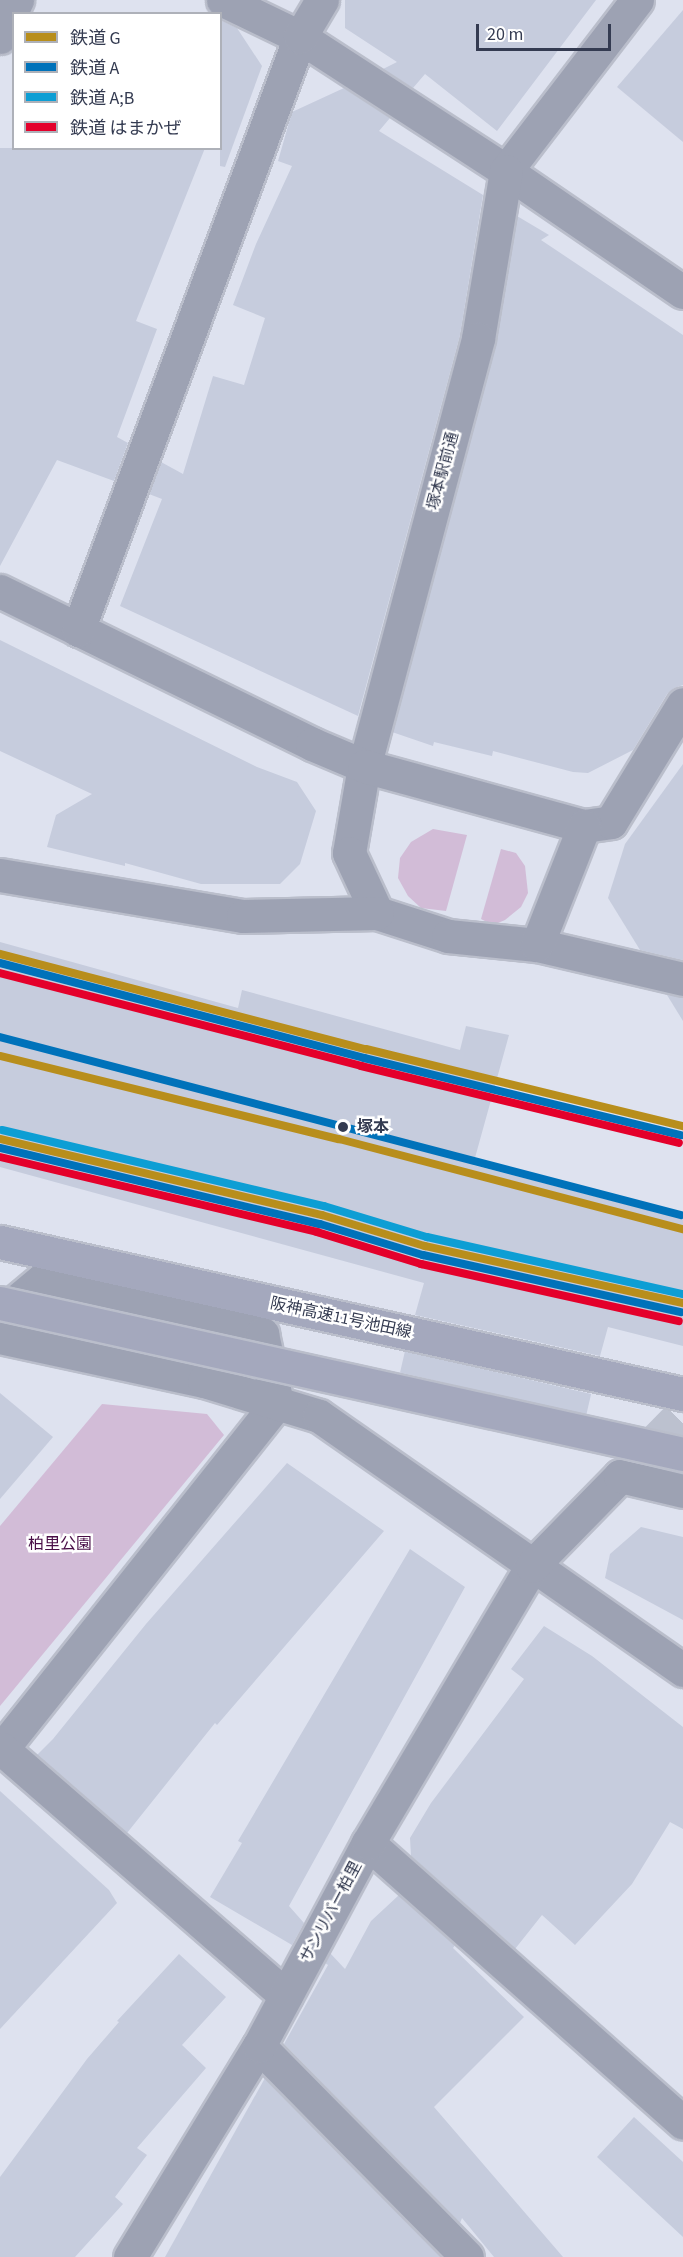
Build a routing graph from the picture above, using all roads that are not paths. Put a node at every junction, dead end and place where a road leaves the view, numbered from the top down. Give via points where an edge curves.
1 (17, 0) edge
2 (223, 0) edge
3 (322, 0) edge
4 (637, 0) edge
5 (0, 37) edge
6 (300, 38) junction
7 (506, 171) junction
8 (683, 292) edge
9 (0, 591) edge
10 (78, 630) junction
11 (683, 705) edge
12 (364, 766) junction
13 (584, 826) junction
14 (0, 874) edge
15 (377, 913) junction
16 (537, 945) junction
17 (683, 979) edge
18 (0, 1242) edge
19 (0, 1303) edge
20 (0, 1315) edge
21 (0, 1337) edge
22 (683, 1394) edge
23 (277, 1403) junction
24 (683, 1454) edge
25 (683, 1491) edge
26 (532, 1566) junction
27 (683, 1670) edge
28 (368, 1843) junction
29 (286, 1996) junction
30 (259, 2046) junction
31 (683, 2123) edge
32 (130, 2257) edge
33 (467, 2257) edge

1 - 5 street
2 - 6 street
3 - 6 street
4 - 7 street
6 - 7 street
6 - 10 street
7 - 8 street
7 - 12 street, 塚本駅前通 via 478,339
9 - 10 street
10 - 12 street
11 - 13 street via 611,822
12 - 13 street
12 - 15 street, 塚本駅前通 via 349,853
13 - 16 street
14 - 15 street via 243,916
15 - 16 street via 448,936
16 - 17 street
18 - 22 highway, 阪神高速11号池田線
19 - 24 highway, bridge
20 - 23 street via 42,1280 262,1334
21 - 23 street via 204,1381
23 - 26 street via 319,1416
23 - 29 street via 2,1749
25 - 26 street, サンリバー柏里 via 621,1476
26 - 27 street
26 - 28 street, サンリバー柏里
28 - 29 street, サンリバー柏里
28 - 31 street
29 - 30 street, サンリバー柏里
30 - 32 street, サンリバー柏里
30 - 33 street

